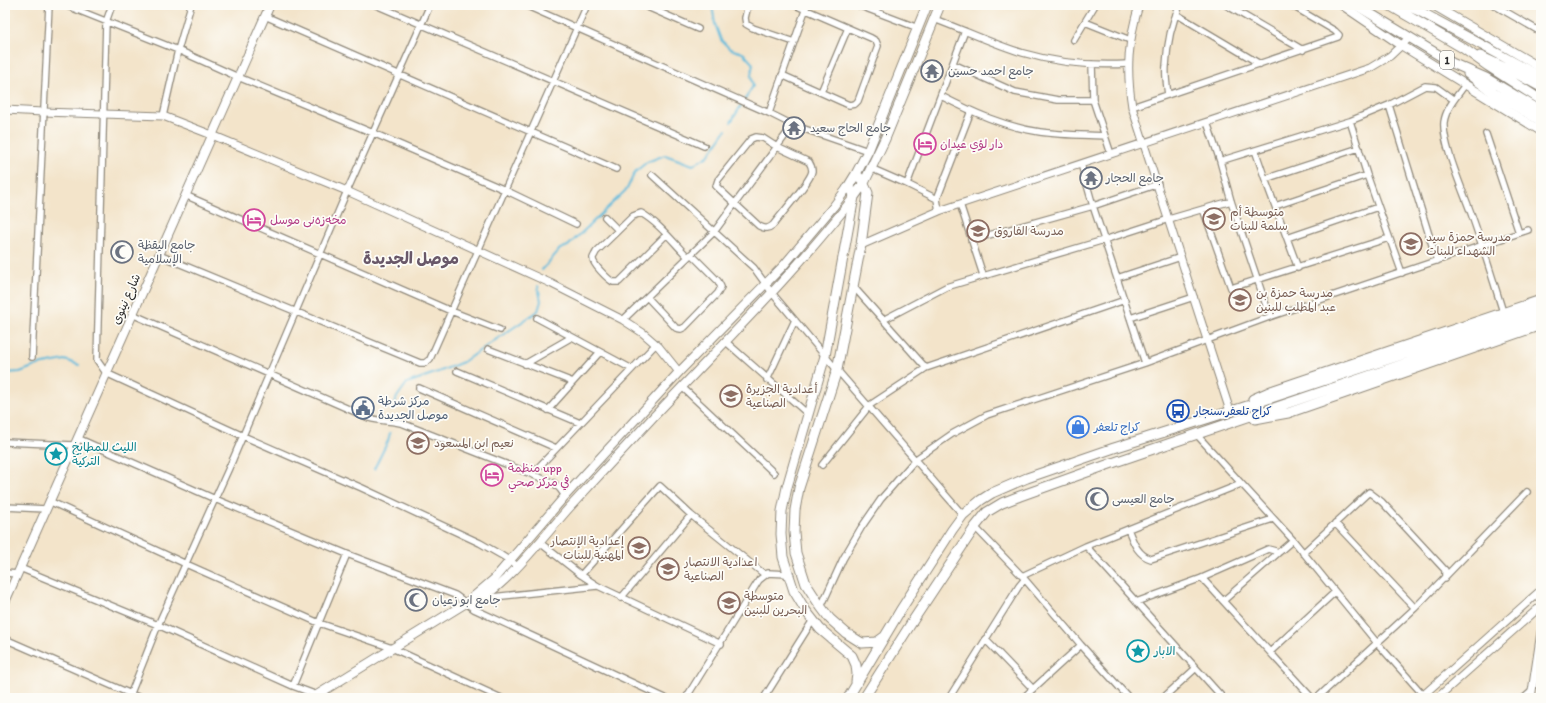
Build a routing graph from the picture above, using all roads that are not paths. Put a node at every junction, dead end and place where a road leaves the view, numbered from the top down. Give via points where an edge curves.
1 (49, 5) edge
2 (65, 5) edge
3 (112, 5) edge
4 (191, 5) edge
5 (270, 5) edge
6 (376, 5) edge
7 (430, 5) edge
8 (526, 5) edge
9 (587, 5) edge
10 (643, 5) edge
11 (748, 5) edge
12 (794, 5) edge
13 (858, 5) edge
14 (927, 5) edge
15 (940, 5) edge
16 (1095, 5) edge
17 (1139, 5) edge
18 (1180, 5) edge
19 (1226, 5) edge
20 (1291, 5) edge
21 (1342, 5) edge
22 (1356, 5) edge
23 (1389, 5) edge
24 (1405, 5) edge
25 (1433, 5) edge
26 (1494, 5) edge
27 (806, 7) edge
28 (1423, 9) edge
29 (1176, 14) junction
30 (265, 16) junction
31 (934, 19) junction
32 (106, 22) junction
33 (1085, 22) junction
34 (421, 26) junction
35 (577, 28) junction
36 (698, 28) dead end
37 (848, 28) junction
38 (918, 28) junction
39 (965, 31) junction
40 (1541, 32) edge
41 (1409, 38) junction
42 (1074, 40) dead end
43 (1130, 40) junction
44 (794, 42) junction
45 (1401, 45) junction
46 (1463, 48) junction
47 (178, 50) junction
48 (1303, 50) junction
49 (1452, 63) junction
50 (953, 64) junction
51 (1092, 64) junction
52 (1128, 64) junction
53 (1260, 64) junction
54 (1541, 68) edge
55 (399, 74) junction
56 (782, 75) junction
57 (238, 77) junction
58 (1541, 77) edge
59 (553, 82) junction
60 (1465, 85) junction
61 (1541, 87) edge
62 (821, 92) junction
63 (1168, 95) junction
64 (941, 96) junction
65 (1093, 100) junction
66 (1454, 100) junction
67 (1541, 100) edge
68 (1389, 105) junction
69 (1132, 107) junction
70 (5, 110) edge
71 (971, 111) junction
72 (1541, 111) edge
73 (43, 112) junction
74 (769, 113) junction
75 (105, 114) junction
76 (163, 116) junction
77 (1350, 121) junction
78 (1541, 121) edge
79 (1207, 122) junction
80 (793, 125) junction
81 (531, 131) junction
82 (1541, 131) edge
83 (373, 133) junction
84 (1486, 134) dead end
85 (212, 135) junction
86 (1105, 136) junction
87 (1145, 143) junction
88 (704, 146) dead end
89 (777, 147) junction
90 (1359, 148) junction
91 (1256, 150) junction
92 (868, 151) junction
93 (1111, 154) junction
94 (1220, 161) junction
95 (1081, 164) junction
96 (616, 169) dead end
97 (875, 170) dead end
98 (856, 174) junction
99 (652, 175) dead end
100 (1367, 175) junction
101 (1265, 179) junction
102 (864, 183) junction
103 (907, 184) junction
104 (1158, 184) junction
105 (848, 187) junction
106 (505, 190) junction
107 (347, 191) junction
108 (185, 195) junction
109 (854, 197) junction
110 (937, 199) junction
111 (1231, 201) junction
112 (735, 204) junction
113 (960, 204) junction
114 (1093, 206) junction
115 (1275, 206) junction
116 (1378, 207) junction
117 (1202, 209) junction
118 (939, 211) junction
119 (605, 217) dead end
120 (1169, 219) junction
121 (576, 224) dead end
122 (618, 230) junction
123 (1528, 230) dead end
124 (714, 232) junction
125 (1519, 233) junction
126 (666, 235) junction
127 (1287, 238) junction
128 (1389, 238) junction
129 (971, 240) junction
130 (1104, 240) junction
131 (861, 245) junction
132 (1482, 245) junction
133 (478, 250) junction
134 (321, 254) junction
135 (159, 255) junction
136 (690, 256) junction
137 (1181, 257) junction
138 (1437, 261) junction
139 (1298, 268) junction
140 (1402, 273) junction
141 (983, 275) junction
142 (1117, 278) junction
143 (1258, 278) junction
144 (766, 284) junction
145 (852, 285) junction
146 (772, 293) junction
147 (647, 297) junction
148 (1194, 297) junction
149 (1124, 300) junction
150 (1541, 300) edge
151 (1541, 309) edge
152 (451, 310) junction
153 (296, 311) junction
154 (1504, 312) junction
155 (132, 314) junction
156 (1272, 316) junction
157 (1541, 317) edge
158 (537, 318) dead end
159 (1130, 318) junction
160 (622, 320) junction
161 (795, 320) junction
162 (883, 320) junction
163 (1541, 325) edge
164 (500, 330) dead end
165 (572, 337) junction
166 (1207, 339) junction
167 (725, 341) junction
168 (656, 344) junction
169 (488, 348) dead end
170 (600, 352) junction
171 (826, 356) junction
172 (32, 357) dead end
173 (1145, 363) junction
174 (525, 364) junction
175 (926, 368) junction
176 (632, 369) junction
177 (837, 370) junction
178 (457, 371) dead end
179 (679, 372) junction
180 (106, 373) junction
181 (269, 374) junction
182 (767, 380) junction
183 (573, 382) junction
184 (682, 387) junction
185 (420, 388) dead end
186 (870, 405) junction
187 (1241, 408) junction
188 (548, 410) junction
189 (1230, 411) junction
190 (809, 415) junction
191 (1243, 419) junction
192 (580, 423) junction
193 (1197, 435) junction
194 (243, 436) junction
195 (76, 441) junction
196 (5, 442) edge
197 (556, 448) junction
198 (1114, 448) junction
199 (916, 459) junction
200 (1118, 461) junction
201 (822, 465) dead end
202 (774, 473) dead end
203 (532, 474) junction
204 (1241, 484) junction
205 (1527, 492) dead end
206 (565, 496) junction
207 (215, 499) junction
208 (49, 501) junction
209 (5, 506) edge
210 (46, 510) junction
211 (963, 515) junction
212 (691, 516) junction
213 (1273, 519) junction
214 (1335, 523) junction
215 (975, 527) junction
216 (1128, 529) junction
217 (1293, 540) junction
218 (539, 542) junction
219 (795, 546) junction
220 (1086, 546) junction
221 (782, 550) junction
222 (1279, 552) junction
223 (1303, 553) junction
224 (347, 554) junction
225 (510, 561) junction
226 (186, 564) junction
227 (518, 566) junction
228 (19, 571) junction
229 (5, 574) edge
230 (764, 574) junction
231 (788, 574) junction
232 (581, 576) junction
233 (1023, 578) junction
234 (1202, 578) junction
235 (1445, 579) junction
236 (598, 586) junction
237 (1541, 590) edge
238 (1335, 592) junction
239 (482, 598) junction
240 (622, 598) junction
241 (1223, 601) junction
242 (5, 602) edge
243 (1136, 602) junction
244 (466, 603) junction
245 (1541, 606) edge
246 (821, 607) junction
247 (1415, 608) junction
248 (900, 610) junction
249 (914, 619) junction
250 (813, 620) junction
251 (319, 623) junction
252 (158, 625) junction
253 (1541, 632) edge
254 (885, 636) junction
255 (5, 639) edge
256 (985, 639) junction
257 (1378, 643) junction
258 (721, 644) junction
259 (1081, 645) junction
260 (392, 648) junction
261 (1270, 652) junction
262 (1196, 668) junction
263 (856, 684) junction
264 (293, 686) junction
265 (1033, 689) junction
266 (1124, 693) junction
267 (1531, 695) edge
268 (130, 696) edge
269 (318, 697) edge
270 (1423, 697) edge
271 (140, 698) edge
272 (501, 698) edge
273 (665, 698) edge
274 (686, 698) edge
275 (764, 698) edge
276 (848, 698) edge
277 (864, 698) edge
278 (949, 698) edge
279 (1023, 698) edge
280 (1119, 698) edge
281 (1129, 698) edge
282 (1163, 698) edge
283 (1223, 698) edge
284 (1312, 698) edge
285 (1316, 698) edge
286 (1437, 698) edge
287 (1524, 698) edge

1 - 73 street
2 - 32 street
3 - 32 street
4 - 47 street
5 - 30 main road, شارع نينوى
6 - 34 street
7 - 34 street
8 - 35 street
9 - 35 street
10 - 36 street
11 - 44 street via 746,24
12 - 27 street
13 - 38 street
14 - 38 main road
15 - 31 main road
16 - 33 street
17 - 43 street
18 - 29 street
19 - 48 street
20 - 48 street via 1339,35 1336,39
21 - 45 main road
22 - 41 main road, 1
23 - 46 main road, 1
24 - 28 main road
25 - 54 main road
26 - 40 street
27 - 37 street
27 - 44 street
28 - 58 main road
29 - 53 street
29 - 63 street via 1168,42 1165,68
30 - 55 street
30 - 57 main road, شارع نينوى
31 - 39 street
31 - 102 main road via 885,139
32 - 47 street
32 - 75 street
33 - 42 street
33 - 43 street
34 - 55 street
34 - 59 street
35 - 59 street
35 - 74 street
37 - 62 street
37 - 62 street via 876,41 878,46 858,100 855,104 849,104
38 - 92 main road
39 - 50 street
39 - 51 street via 1037,57
41 - 45 street
41 - 49 main road, 1
43 - 52 street
44 - 56 street
45 - 60 main road
45 - 79 street via 1390,56 1370,68
46 - 61 main road
46 - 67 main road, 1
47 - 57 street
47 - 76 street
48 - 53 street
49 - 72 main road, 1 via 1486,78
49 - 78 main road via 1495,94
50 - 64 street
50 - 65 street via 1015,92 1058,100
51 - 52 street
51 - 65 street
52 - 69 street
53 - 63 street
55 - 81 street
55 - 83 street
56 - 62 street
56 - 74 street
57 - 83 street
57 - 85 main road, شارع نينوى
59 - 81 street
59 - 88 street
60 - 66 street
60 - 82 main road
63 - 69 street
64 - 71 street
64 - 103 street
65 - 86 street
66 - 68 street via 1436,87 1425,86
66 - 132 street via 1445,119 1445,134
68 - 77 street
68 - 138 street
69 - 87 street
70 - 73 street
71 - 86 street via 1039,132
71 - 110 street
73 - 75 street
73 - 172 street
74 - 80 street
75 - 76 street
75 - 180 street via 98,360
76 - 85 street
77 - 90 street
77 - 91 street
79 - 87 street
79 - 94 street
80 - 89 street
80 - 92 street
81 - 96 street
81 - 106 street
83 - 106 street
83 - 107 street
84 - 125 street
85 - 107 street
85 - 108 main road, شارع نينوى
86 - 93 street
87 - 93 street
87 - 104 street
89 - 112 street
89 - 112 street via 763,138 751,139 718,180 716,186
89 - 112 street via 809,162 812,166 812,172 804,184 769,228 759,226
90 - 100 street
90 - 101 street
91 - 94 street
91 - 101 street
92 - 98 main road
93 - 95 street
94 - 111 street
95 - 113 street
95 - 114 street
97 - 103 street
98 - 102 main road
98 - 105 main road
99 - 124 street
100 - 115 street
100 - 116 street
101 - 115 street
102 - 109 main road
102 - 131 main road via 868,197
103 - 110 street
104 - 114 street
104 - 120 street
105 - 109 main road
105 - 144 main road
106 - 121 street
106 - 133 street
107 - 133 street
107 - 134 street
108 - 134 street
108 - 135 main road, شارع نينوى
109 - 146 main road
109 - 171 main road
110 - 118 street
111 - 117 street
111 - 143 street
112 - 124 street
113 - 118 street
113 - 129 street
114 - 129 street
114 - 130 street
115 - 127 street
116 - 127 street
116 - 128 street
117 - 120 street
117 - 143 street via 1231,288
118 - 131 street
119 - 122 street
120 - 130 street
120 - 137 street
122 - 126 street via 633,216 641,213
122 - 126 street via 593,258 594,263 613,282 619,282
123 - 125 street
124 - 136 street
124 - 144 street via 754,268
125 - 132 street
126 - 136 street
127 - 139 street
128 - 139 street
128 - 140 street
129 - 141 street
130 - 141 street
130 - 142 street
131 - 145 main road
132 - 138 street
132 - 154 street
133 - 152 street
133 - 160 street
134 - 152 street
134 - 153 street
135 - 153 street
135 - 155 main road, شارع نينوى
136 - 147 street
136 - 147 street via 718,281 721,287 685,327 676,328
137 - 142 street
137 - 148 street
138 - 140 street
139 - 143 street
140 - 156 street
141 - 162 street via 946,287
142 - 149 street
143 - 156 street
144 - 146 street
144 - 179 main road
145 - 162 street
145 - 177 main road
146 - 161 street
146 - 167 main road
147 - 160 street
148 - 159 street
148 - 166 street
149 - 159 street
149 - 175 street
150 - 154 main road
151 - 187 main road
152 - 153 street via 430,360 426,363 420,363
152 - 164 street
153 - 181 street
154 - 187 main road via 1271,391
155 - 180 main road, شارع نينوى
155 - 181 street
156 - 166 street
157 - 191 main road
158 - 165 street
159 - 173 street
160 - 168 street
161 - 171 street
161 - 182 street
162 - 175 street
163 - 191 main road via 1288,413
165 - 170 street
165 - 174 street
166 - 173 street
166 - 189 street
167 - 182 street
167 - 184 main road
168 - 176 street
168 - 179 street
169 - 174 street
170 - 176 street
170 - 183 street
171 - 177 street
171 - 190 main road
173 - 199 street via 987,415 952,434
174 - 183 street
175 - 186 street
176 - 192 street
177 - 186 street
177 - 219 main road via 799,488 794,521
178 - 188 street
179 - 206 main road
180 - 194 street
180 - 195 main road, شارع نينوى
181 - 194 street
181 - 203 street via 369,418 404,424
182 - 190 street
183 - 188 street
184 - 202 street
184 - 218 main road
185 - 197 street
186 - 199 street
186 - 201 street
187 - 189 main road
188 - 192 street
189 - 198 main road
190 - 221 main road via 784,499 781,522
191 - 193 main road
192 - 197 street
193 - 200 main road
193 - 204 street
194 - 207 street
194 - 225 street via 390,501 486,546
195 - 196 street
195 - 207 street
195 - 208 main road, شارع نينوى
197 - 203 street
198 - 200 main road
198 - 211 main road via 992,493
199 - 211 street
199 - 246 street via 861,528 840,564
200 - 215 main road via 1002,504 987,512
203 - 206 street via 554,483
204 - 213 street
204 - 216 street
205 - 235 street
206 - 225 main road
207 - 224 street
207 - 226 street
208 - 210 main road, شارع نينوى
208 - 226 street
209 - 210 street
210 - 228 main road, شارع نينوى
211 - 248 main road
212 - 230 street
212 - 232 street via 660,486
212 - 240 street
213 - 216 street via 1151,558 1144,557 1139,552
213 - 217 street
214 - 223 street
214 - 235 street via 1369,492 1382,502 1445,570
214 - 247 street
215 - 233 street
215 - 249 main road
216 - 220 street
217 - 222 street
217 - 223 street
218 - 227 main road
218 - 232 street
219 - 221 main road
219 - 246 main road via 806,584
220 - 233 street
220 - 243 street
221 - 231 main road
222 - 234 street via 1268,549
222 - 241 street
223 - 238 street
224 - 244 street via 455,595
224 - 251 street
225 - 227 street
225 - 244 main road
226 - 251 street
226 - 252 street
227 - 239 main road
228 - 229 street
228 - 242 main road, شارع نينوى
228 - 252 street
230 - 231 street
230 - 258 street
231 - 250 main road via 800,601
232 - 236 street
233 - 256 street
233 - 259 street
234 - 241 street
234 - 243 street
235 - 247 street
236 - 239 street
236 - 240 street
237 - 270 street
238 - 257 street
238 - 261 street
239 - 244 main road
240 - 258 street
241 - 261 street
243 - 262 street
244 - 260 main road
244 - 273 street via 474,610
245 - 286 street
246 - 254 main road via 838,627 855,640 870,643 877,642
247 - 257 street
248 - 249 main road
248 - 254 main road
249 - 277 main road
250 - 263 main road via 852,656 856,665
250 - 275 street
251 - 260 street
251 - 264 street
252 - 264 street
252 - 268 street
253 - 267 street
254 - 263 main road
255 - 268 street
256 - 265 street
256 - 278 street
257 - 270 street
257 - 285 street
258 - 274 street
259 - 265 street
259 - 266 street
260 - 269 main road
260 - 272 street
261 - 284 street
262 - 282 street
262 - 283 street
263 - 276 main road
264 - 269 street
265 - 279 street
266 - 280 street
266 - 281 street
267 - 287 street
268 - 271 street

